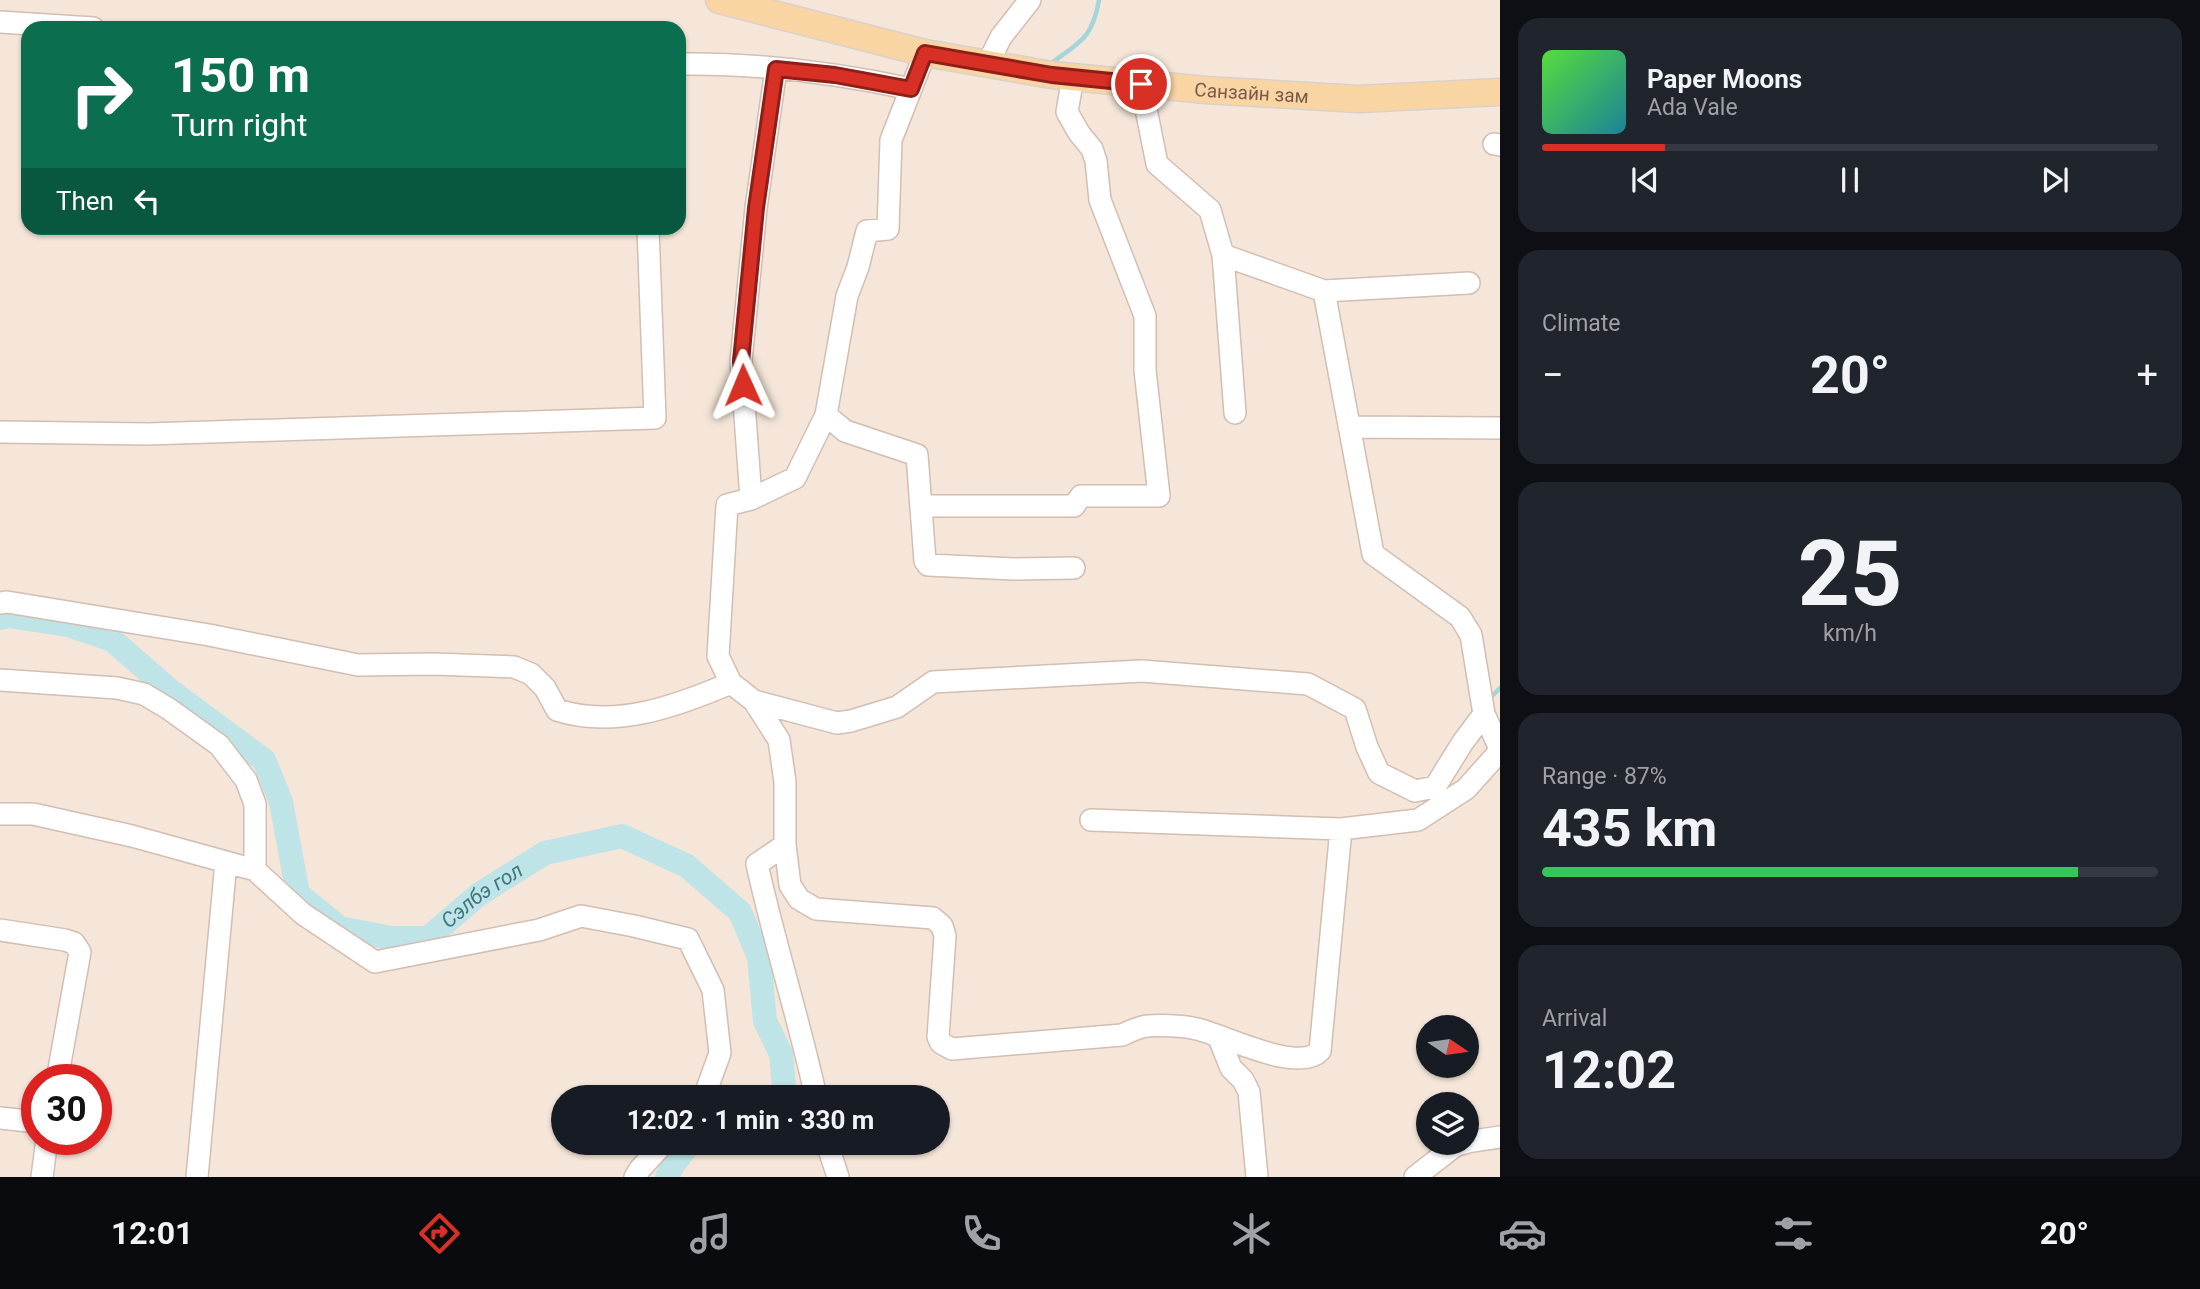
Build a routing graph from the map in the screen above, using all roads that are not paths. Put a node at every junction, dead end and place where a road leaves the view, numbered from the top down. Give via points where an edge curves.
1 (719, 0) edge
2 (1030, 0) edge
3 (0, 22) edge
4 (21, 23) edge
5 (925, 53) junction
6 (686, 64) edge
7 (987, 65) junction
8 (776, 69) junction
9 (1073, 77) junction
10 (1141, 84) junction
11 (911, 89) junction
12 (1500, 92) edge
13 (648, 235) edge
14 (1223, 255) junction
15 (1469, 283) dead end
16 (1324, 291) junction
17 (1235, 413) dead end
18 (827, 415) junction
19 (1349, 427) junction
20 (1500, 428) edge
21 (0, 432) edge
22 (751, 499) junction
23 (921, 506) junction
24 (1074, 568) dead end
25 (0, 603) edge
26 (0, 680) edge
27 (731, 683) junction
28 (754, 701) junction
29 (1484, 714) junction
30 (1500, 750) edge
31 (0, 814) edge
32 (1091, 820) dead end
33 (1341, 829) junction
34 (785, 845) junction
35 (226, 862) junction
36 (255, 870) junction
37 (0, 930) edge
38 (1219, 1038) junction
39 (60, 1064) edge
40 (708, 1085) edge
41 (813, 1085) edge
42 (0, 1118) edge
43 (21, 1120) edge
44 (1500, 1137) edge
45 (1479, 1140) edge
46 (45, 1155) edge
47 (653, 1155) edge
48 (831, 1155) edge
49 (1443, 1155) edge
50 (42, 1177) edge
51 (197, 1177) edge
52 (635, 1177) edge
53 (838, 1177) edge
54 (1257, 1177) edge
55 (1415, 1177) edge

1 - 5 main road, Санзайн зам
2 - 7 street via 1001,37
3 - 4 street
5 - 7 main road, Санзайн зам
5 - 11 street
6 - 8 street
7 - 9 main road, Санзайн зам
8 - 11 street
8 - 22 street via 741,361
9 - 10 main road, Санзайн зам
9 - 23 street via 1067,112 1092,149 1100,200 1145,316 1145,370 1159,496 1081,496 1074,506
10 - 12 main road, Санзайн зам via 1359,99
10 - 14 street via 1157,164 1210,210
11 - 18 street via 891,140 888,229 867,232 847,296
13 - 21 street via 655,418 148,434
14 - 16 street
14 - 17 street
15 - 16 street
16 - 19 street
18 - 22 street via 795,478
18 - 23 street via 845,431 917,455
19 - 20 street
19 - 29 street via 1373,554 1460,617 1471,635
22 - 27 street via 727,505 718,656
23 - 24 street via 928,565
25 - 27 street via 209,635 358,665 514,667 531,674 545,688 557,710 577,716 654,711
26 - 36 street via 144,694 219,745 246,780 255,804
27 - 28 street
28 - 29 street via 837,723 897,706 933,682 1142,671 1308,684 1355,709 1379,773 1415,791 1435,787
28 - 34 street via 779,740 785,782
29 - 30 street
30 - 33 street via 1466,789 1418,820
31 - 35 street via 33,814
32 - 33 street
33 - 38 street via 1320,1051 1303,1059
34 - 38 street via 790,885 799,899 816,909 933,918 942,926 938,1037 946,1047 1122,1035 1145,1026 1196,1029
34 - 41 street via 757,864
35 - 36 street
35 - 51 street
36 - 40 street via 303,914 376,962 539,930 580,916 688,939 713,990 720,1053
37 - 39 street via 65,940 80,952
38 - 54 street via 1231,1068 1250,1092
42 - 43 street
44 - 45 street
46 - 50 street
47 - 52 street
48 - 53 street
49 - 55 street

